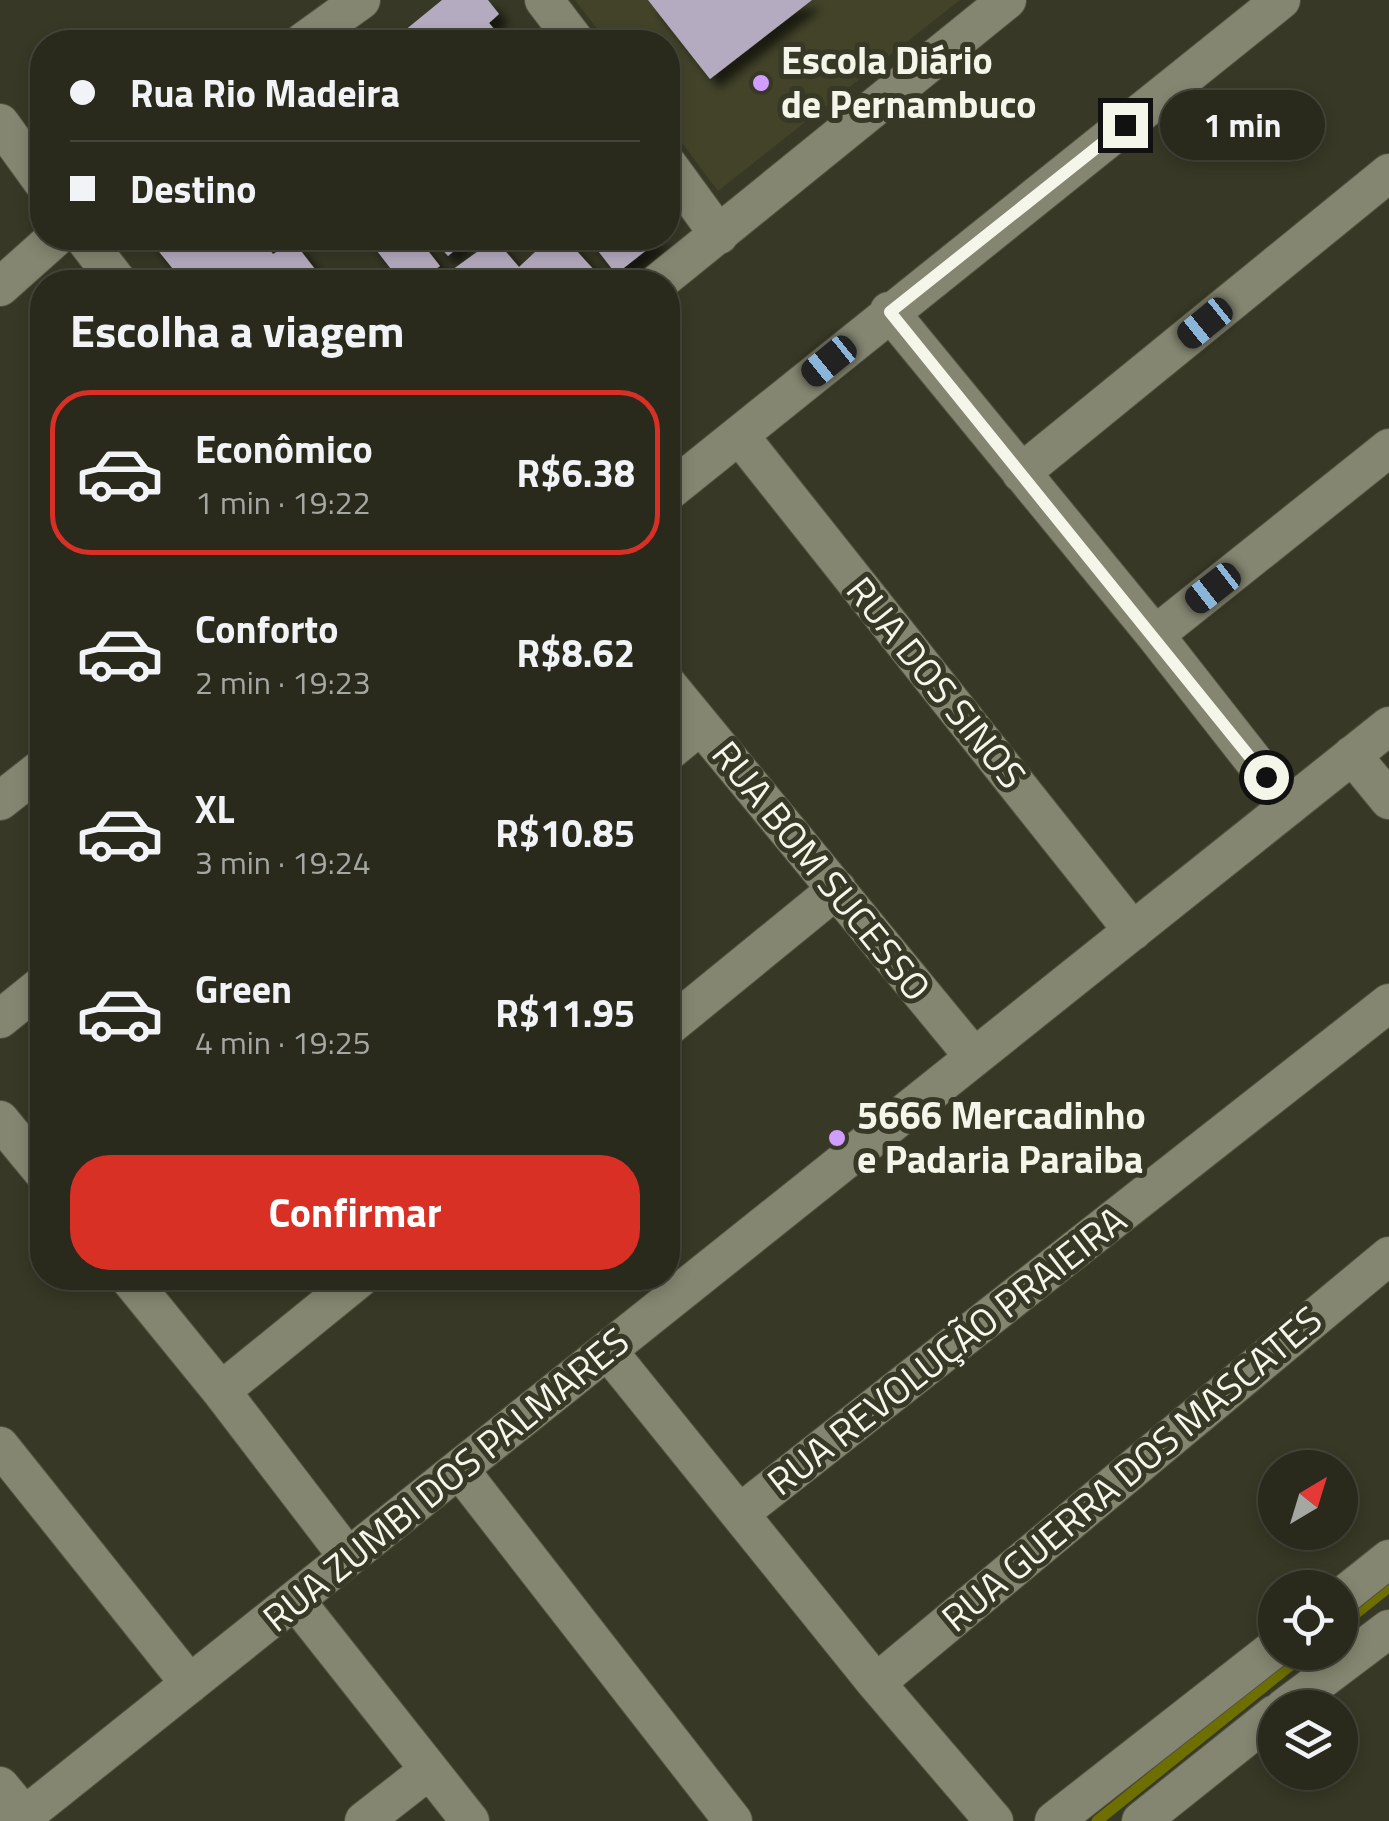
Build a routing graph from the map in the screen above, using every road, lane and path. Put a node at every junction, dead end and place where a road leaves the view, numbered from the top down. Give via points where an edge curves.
1 (361, 0) edge
2 (544, 0) edge
3 (1007, 0) edge
4 (1281, 0) edge
5 (320, 30) edge
6 (567, 30) edge
7 (0, 123) edge
8 (30, 164) edge
9 (1389, 172) edge
10 (680, 182) edge
11 (719, 235) junction
12 (42, 250) edge
13 (93, 250) edge
14 (109, 270) edge
15 (674, 270) edge
16 (0, 287) edge
17 (890, 312) junction
18 (739, 435) junction
19 (1389, 448) edge
20 (1022, 472) junction
21 (680, 482) edge
22 (1154, 635) junction
23 (680, 700) edge
24 (700, 725) junction
25 (1389, 726) edge
26 (680, 742) edge
27 (1352, 755) junction
28 (30, 778) edge
29 (1389, 800) edge
30 (0, 802) edge
31 (1289, 806) junction
32 (837, 888) junction
33 (1133, 930) junction
34 (30, 995) edge
35 (1389, 1003) edge
36 (680, 1017) edge
37 (0, 1019) edge
38 (974, 1058) junction
39 (0, 1120) edge
40 (30, 1157) edge
41 (1389, 1256) edge
42 (139, 1290) edge
43 (345, 1290) edge
44 (608, 1350) junction
45 (221, 1391) junction
46 (0, 1446) edge
47 (458, 1470) junction
48 (740, 1513) junction
49 (348, 1558) junction
50 (1389, 1559) edge
51 (1358, 1584) edge
52 (295, 1600) junction
53 (1389, 1629) edge
54 (1258, 1661) edge
55 (876, 1683) junction
56 (190, 1684) junction
57 (1308, 1690) edge
58 (1258, 1728) edge
59 (428, 1770) junction
60 (0, 1786) edge
61 (21, 1818) edge
62 (364, 1821) edge
63 (470, 1821) edge
64 (732, 1821) edge
65 (994, 1821) edge
66 (1054, 1821) edge
67 (1141, 1821) edge

1 - 5 street
2 - 6 street
3 - 11 street
4 - 17 street
7 - 8 street
9 - 20 street
10 - 11 street
11 - 15 street
12 - 16 street
13 - 14 street
17 - 18 street
17 - 20 street
18 - 21 street
18 - 33 street, RUA DOS SINOS
19 - 22 street
20 - 22 street
22 - 31 street
23 - 24 street, RUA BOM SUCESSO
24 - 26 street
24 - 32 street, RUA BOM SUCESSO
25 - 27 street, RUA ZUMBI DOS PALMARES
27 - 29 street
27 - 31 street, RUA ZUMBI DOS PALMARES
28 - 30 street
31 - 33 street, RUA ZUMBI DOS PALMARES
32 - 36 street
32 - 38 street, RUA BOM SUCESSO
33 - 38 street, RUA ZUMBI DOS PALMARES
34 - 37 street
35 - 48 street, RUA REVOLUÇÃO PRAIEIRA
38 - 44 street, RUA ZUMBI DOS PALMARES
39 - 40 street
41 - 55 street, RUA GUERRA DOS MASCATES
42 - 45 street
43 - 45 street
44 - 47 street, RUA ZUMBI DOS PALMARES
44 - 48 street
45 - 49 street
46 - 56 street
47 - 49 street, RUA ZUMBI DOS PALMARES
47 - 64 street
48 - 55 street
49 - 52 street, RUA ZUMBI DOS PALMARES
50 - 51 street
52 - 56 street, RUA ZUMBI DOS PALMARES
52 - 59 street
53 - 57 street
54 - 66 street
55 - 65 street
56 - 61 street, RUA ZUMBI DOS PALMARES
58 - 67 street
59 - 62 street
59 - 63 street
60 - 61 street

